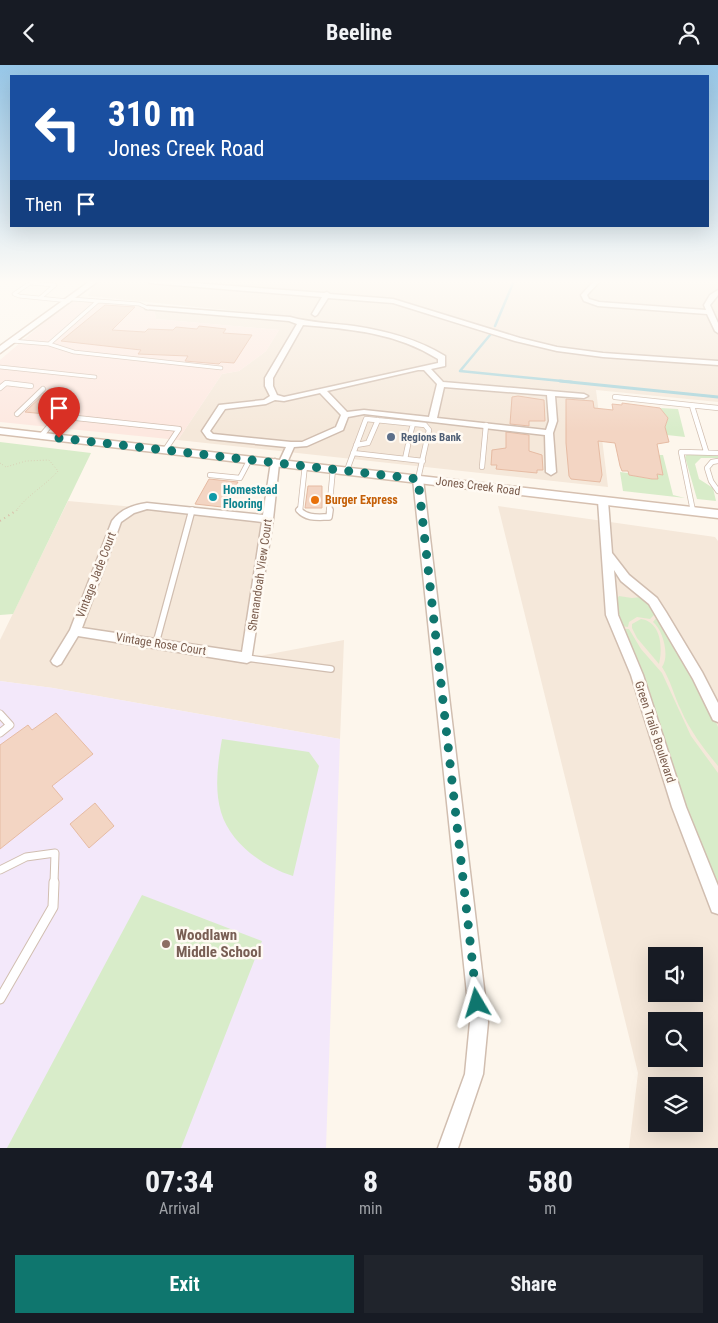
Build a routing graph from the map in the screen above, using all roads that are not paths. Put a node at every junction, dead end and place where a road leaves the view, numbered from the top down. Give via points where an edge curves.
1 (25, 332) edge
2 (63, 332) edge
3 (296, 332) edge
4 (377, 332) edge
5 (491, 332) edge
6 (12, 341) junction
7 (49, 344) junction
8 (1, 348) edge
9 (718, 363) edge
10 (0, 367) edge
11 (221, 368) dead end
12 (426, 368) junction
13 (95, 377) dead end
14 (441, 384) junction
15 (31, 386) dead end
16 (0, 387) edge
17 (43, 389) dead end
18 (322, 390) junction
19 (551, 393) junction
20 (584, 395) dead end
21 (274, 397) junction
22 (615, 397) dead end
23 (692, 405) junction
24 (718, 409) edge
25 (17, 415) dead end
26 (345, 415) junction
27 (48, 418) dead end
28 (56, 419) junction
29 (433, 419) junction
30 (378, 420) junction
31 (413, 424) junction
32 (486, 425) junction
33 (0, 431) edge
34 (549, 433) junction
35 (410, 435) dead end
36 (41, 436) junction
37 (278, 444) junction
38 (291, 445) junction
39 (356, 445) junction
40 (408, 445) dead end
41 (165, 450) junction
42 (706, 451) junction
43 (353, 453) junction
44 (718, 453) edge
45 (250, 459) junction
46 (405, 459) junction
47 (423, 461) junction
48 (718, 461) edge
49 (276, 462) junction
50 (304, 465) junction
51 (482, 467) dead end
52 (332, 469) junction
53 (347, 470) junction
54 (552, 472) dead end
55 (210, 475) dead end
56 (418, 479) junction
57 (718, 491) edge
58 (603, 501) junction
59 (192, 510) junction
60 (693, 511) junction
61 (718, 514) edge
62 (268, 519) junction
63 (609, 555) junction
64 (75, 631) junction
65 (156, 643) junction
66 (248, 658) junction
67 (57, 661) dead end
68 (331, 669) dead end
69 (0, 715) edge
70 (718, 715) edge
71 (0, 733) edge
72 (0, 869) edge
73 (718, 906) edge
74 (0, 999) edge
75 (448, 1148) edge

1 - 6 main road
2 - 7 lane
3 - 21 street via 269,378
4 - 12 street via 412,343 442,358 442,364
5 - 9 street via 581,351
6 - 7 lane
6 - 8 main road
7 - 11 lane via 74,352
10 - 13 lane
12 - 14 street
12 - 18 street
14 - 19 street
14 - 29 street
15 - 16 lane via 6,383
17 - 25 lane
18 - 21 street via 284,399
18 - 26 street
19 - 20 street
19 - 34 street via 553,421
21 - 37 street via 266,402 222,407 206,431 210,436
22 - 23 lane
23 - 24 lane
23 - 42 lane
26 - 29 street via 364,412
26 - 38 street via 340,428 304,444
27 - 28 lane
28 - 36 lane
28 - 41 lane via 58,416 179,429
29 - 32 street
30 - 31 lane
30 - 39 lane via 368,443
30 - 39 lane via 366,419
31 - 35 lane
31 - 47 lane via 425,425 429,429
32 - 34 street
32 - 51 lane
33 - 36 main road, Jones Creek Road
34 - 54 street
36 - 41 main road, Jones Creek Road
37 - 38 street
37 - 49 street
38 - 49 street
39 - 43 lane
40 - 46 lane
41 - 45 main road, Jones Creek Road
42 - 44 lane
42 - 60 lane via 681,452
43 - 46 lane
43 - 53 lane
45 - 49 main road, Jones Creek Road
45 - 55 lane via 240,479
46 - 47 lane
47 - 56 lane
48 - 57 lane via 707,465 711,481
49 - 50 main road, Jones Creek Road
49 - 62 street, Shenandoah View Court
50 - 52 main road, Jones Creek Road
50 - 52 lane via 299,510 310,517 328,517
52 - 53 main road, Jones Creek Road
53 - 56 main road, Jones Creek Road
56 - 58 main road, Jones Creek Road
56 - 75 street via 479,1022 474,1074
58 - 60 main road, Jones Creek Road
58 - 63 street, Green Trails Boulevard
59 - 62 street, Vintage Jade Court
59 - 64 street, Vintage Jade Court via 146,506 121,515
59 - 65 lane
60 - 61 main road, Jones Creek Road
62 - 66 street, Shenandoah View Court
63 - 70 street, Green Trails Boulevard via 625,578 653,601
63 - 73 street, Green Trails Boulevard via 612,615 616,628 637,675 679,807
64 - 65 street, Vintage Rose Court
64 - 67 street, Vintage Jade Court
65 - 66 street, Vintage Rose Court
66 - 68 lane
69 - 71 lane via 10,725
72 - 74 lane via 24,856 55,853 53,907

